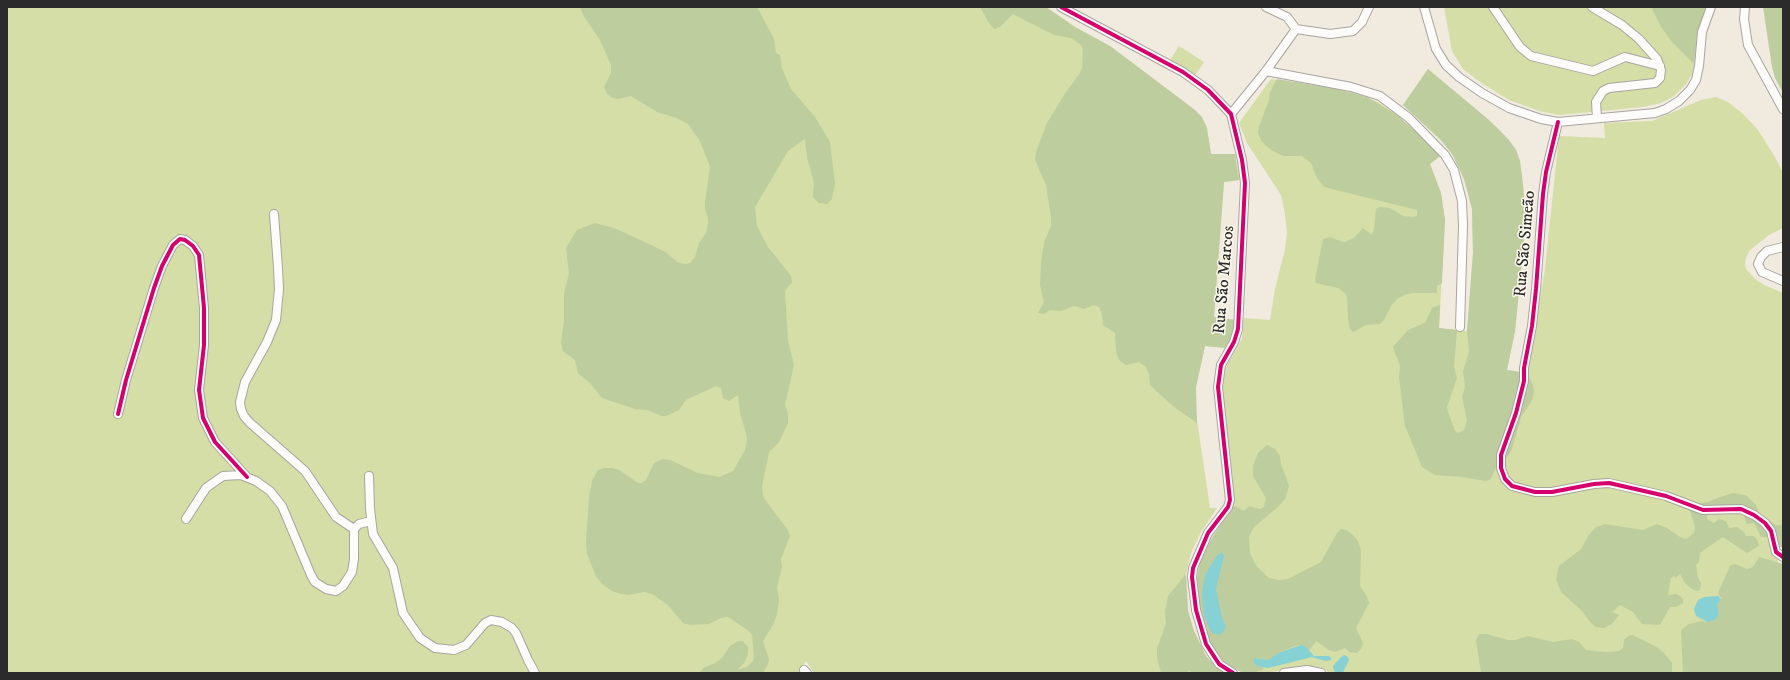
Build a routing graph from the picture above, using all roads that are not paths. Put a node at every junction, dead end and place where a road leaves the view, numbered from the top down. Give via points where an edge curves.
1 (1061, 7) edge
2 (1266, 7) edge
3 (1370, 7) edge
4 (1424, 7) edge
5 (1493, 7) edge
6 (1592, 7) edge
7 (1711, 7) edge
8 (1745, 7) edge
9 (1296, 29) junction
10 (1660, 66) junction
11 (1266, 71) junction
12 (1783, 109) edge
13 (1231, 114) junction
14 (1597, 118) junction
15 (1558, 122) junction
16 (274, 214) dead end
17 (1783, 247) edge
18 (1783, 280) edge
19 (1460, 327) dead end
20 (118, 414) dead end
21 (370, 476) dead end
22 (247, 477) junction
23 (186, 519) dead end
24 (371, 521) junction
25 (354, 529) junction
26 (1779, 554) edge
27 (535, 673) edge
28 (1233, 673) edge
29 (1284, 673) edge
30 (1321, 673) edge

1 - 13 street via 1183,72 1208,90
2 - 9 street via 1287,17
3 - 9 street via 1360,26 1348,32 1330,34
4 - 15 street via 1436,49 1446,65 1459,77 1509,108 1535,118
5 - 10 street via 1520,47 1531,56 1593,71 1625,57
6 - 10 street via 1633,34 1657,59
7 - 14 street via 1702,32 1699,66 1693,86 1684,96 1666,109 1648,114
8 - 12 street via 1748,45
9 - 11 street
10 - 14 street via 1661,74 1658,81 1603,91 1596,102
11 - 13 street
11 - 19 street via 1351,87 1380,96 1409,118 1445,155 1454,170 1462,200
13 - 28 street, Rua São Marcos via 1245,183 1238,329 1221,365 1218,388 1230,500 1208,533 1192,576 1196,610 1206,644 1219,664
14 - 15 street
15 - 26 street, Rua São Simeão via 1546,172 1532,326 1524,380 1520,400 1501,455 1501,468 1508,483 1526,490 1552,492 1609,483 1666,496 1703,510 1740,509 1765,523 1771,531
16 - 25 street via 279,290 276,320 245,382 241,409 249,422 305,471 336,517
17 - 18 street via 1767,251 1758,264 1762,272
20 - 22 street via 126,380 162,266 173,245 180,239 185,240 194,246 199,255 204,308 204,345 199,390 203,418 215,442
21 - 24 street
22 - 23 street via 230,474 211,483
22 - 25 street via 262,485 276,498 287,516 311,575 315,582 326,589 336,591 352,572
24 - 25 street via 359,524
24 - 27 street via 375,540 393,568 403,613 420,638 435,648 454,650 466,645 485,623 491,620 502,622 516,633
29 - 30 street via 1307,670

